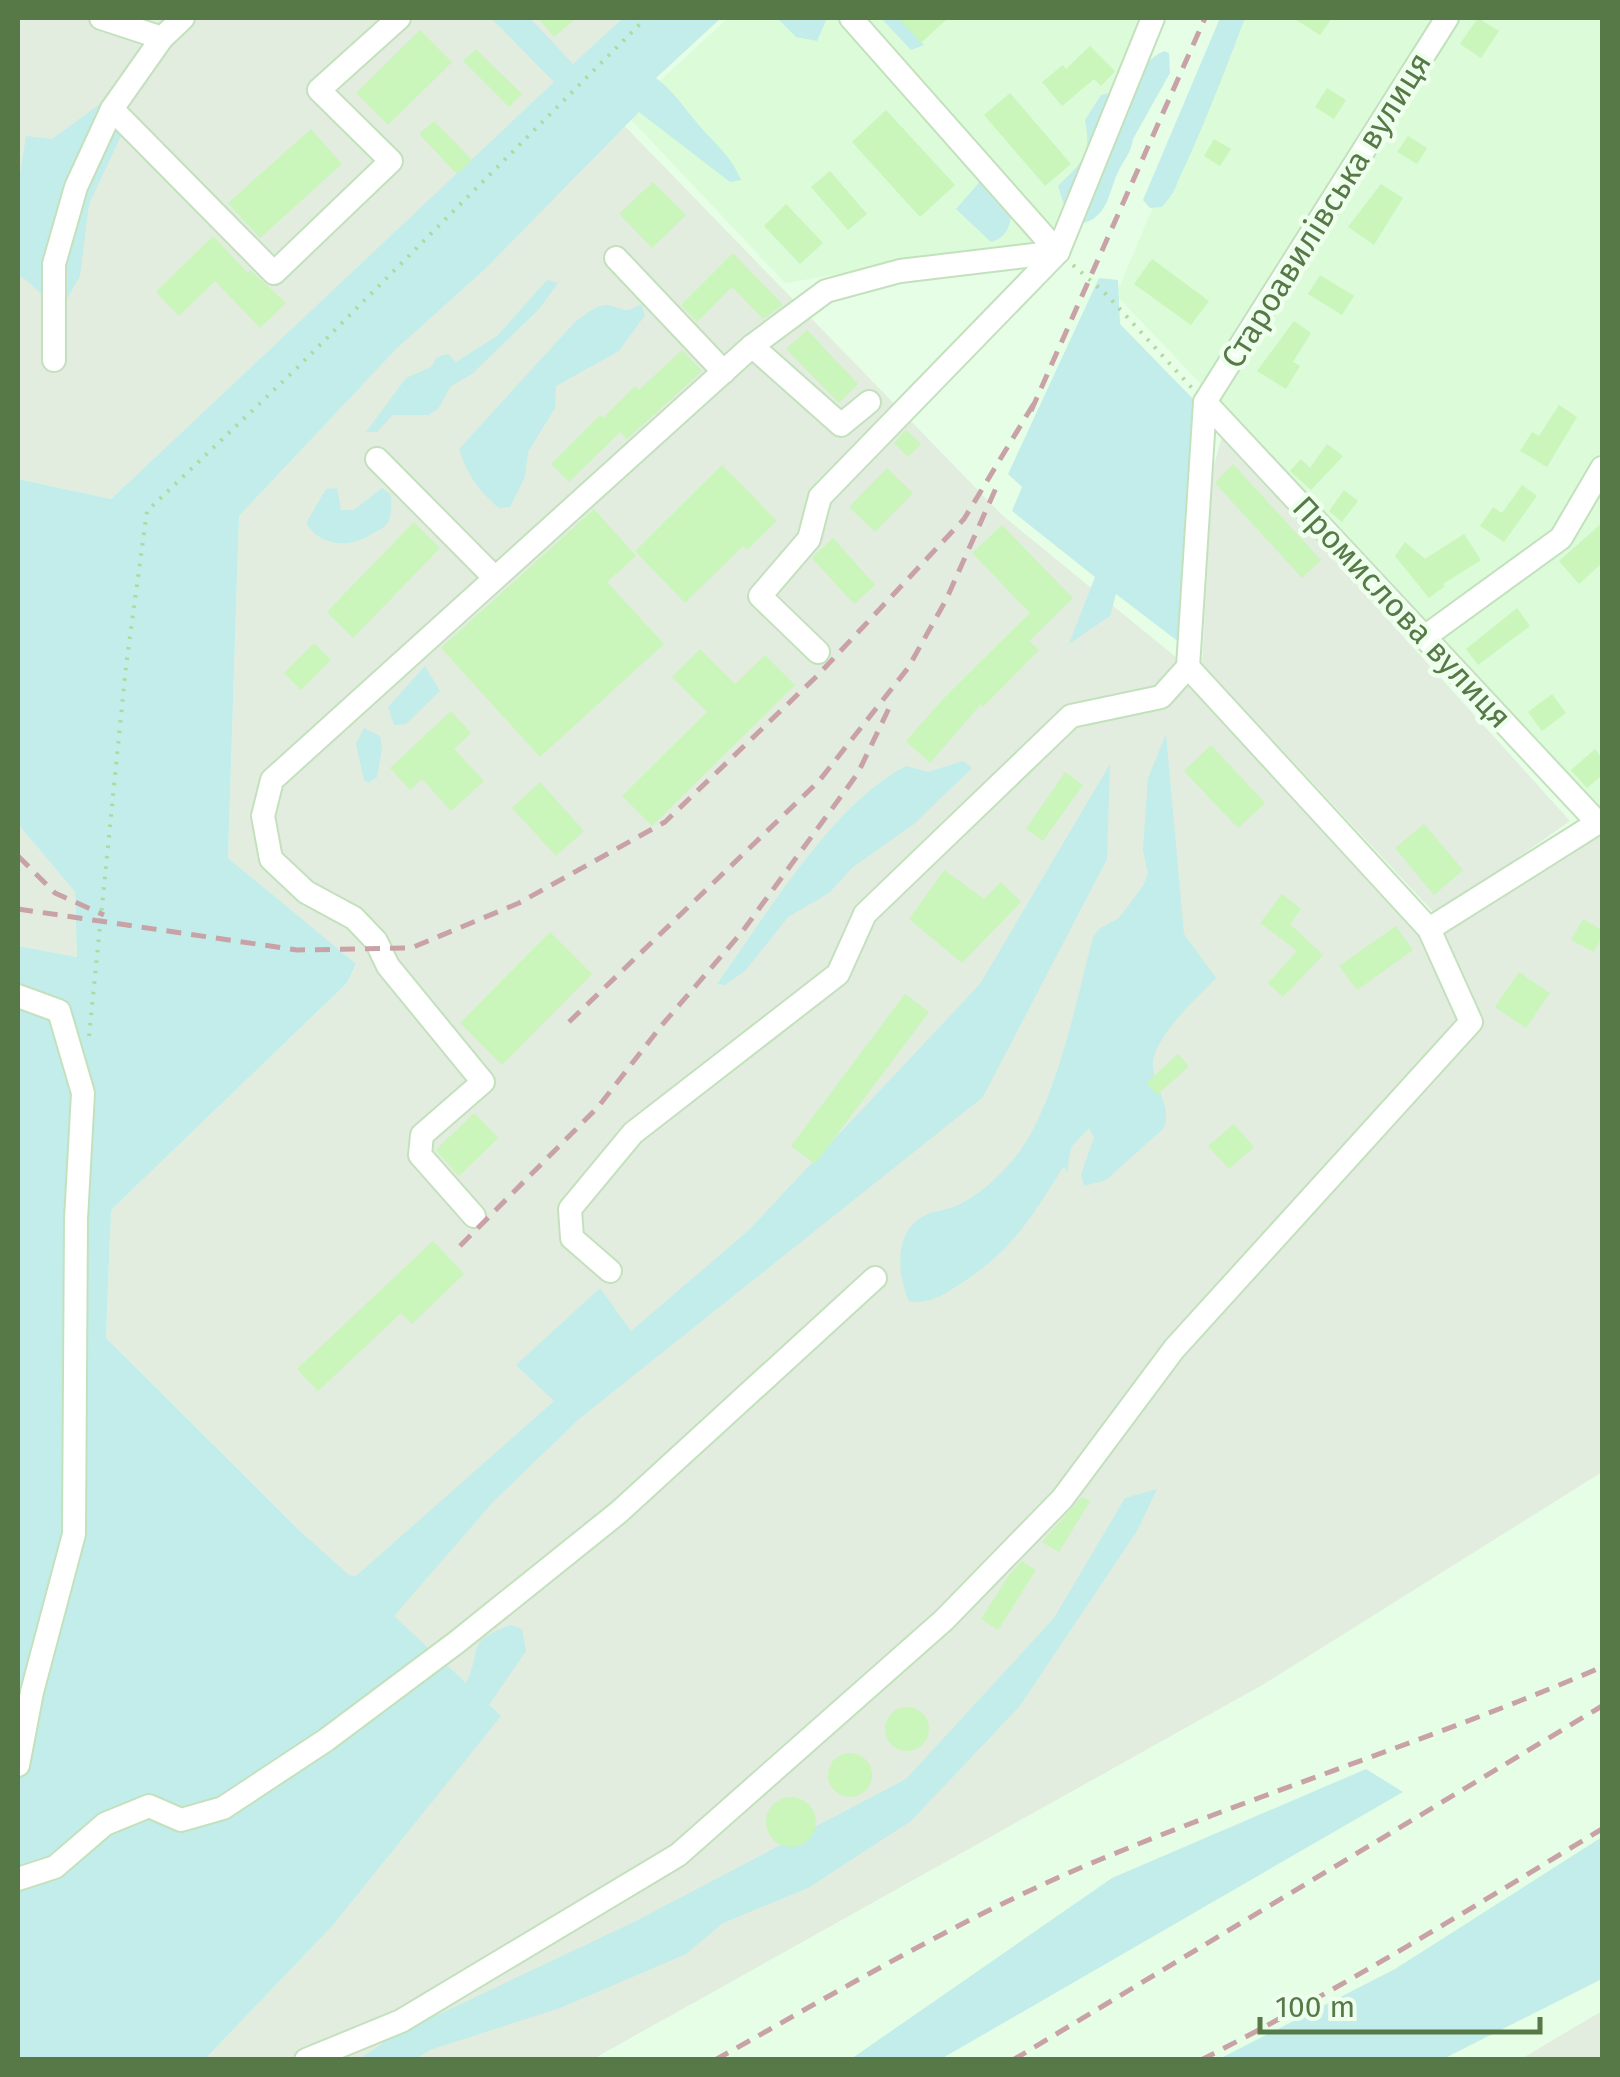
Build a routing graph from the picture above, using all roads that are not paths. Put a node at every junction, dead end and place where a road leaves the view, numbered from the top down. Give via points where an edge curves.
1 (101, 18) edge
2 (183, 18) edge
3 (399, 18) edge
4 (851, 18) edge
5 (1154, 18) edge
6 (1446, 18) edge
7 (162, 38) junction
8 (112, 109) junction
9 (1058, 252) junction
10 (616, 258) dead end
11 (752, 346) junction
12 (54, 360) dead end
13 (724, 372) junction
14 (869, 402) dead end
15 (1205, 402) junction
16 (377, 459) dead end
17 (1602, 468) edge
18 (495, 578) junction
19 (1426, 636) junction
20 (818, 652) dead end
21 (1188, 667) junction
22 (1600, 822) edge
23 (1429, 929) junction
24 (18, 996) edge
25 (474, 1216) dead end
26 (610, 1272) dead end
27 (875, 1278) dead end
28 (18, 1765) edge
29 (18, 1880) edge
30 (306, 2060) edge

1 - 7 street
2 - 7 street
3 - 8 street via 319,90 390,161 274,273
4 - 9 street
5 - 9 street
6 - 15 street, Староавилівська вулиця
7 - 8 street
8 - 12 street via 76,187 54,264
9 - 11 street via 900,270 826,291
9 - 20 street via 820,497 810,539 760,596
10 - 13 street
11 - 13 street
11 - 14 street via 840,424
13 - 18 street
15 - 19 street, Промислова вулиця
15 - 21 street
16 - 18 street
17 - 19 street via 1561,538
18 - 25 street via 272,780 263,816 271,859 376,941 388,966 484,1082 422,1135 420,1155
19 - 22 street, Промислова вулиця
21 - 23 street
21 - 26 street via 1161,698 1070,716 865,914 838,974 633,1132 570,1209 572,1238
22 - 23 street
23 - 30 street via 1471,1022 1174,1348 1062,1499 944,1620 678,1855 401,2020
24 - 28 street via 60,1011 83,1093 74,1534
27 - 29 street via 619,1512 326,1740 223,1808 181,1820 149,1806 106,1824 56,1867

